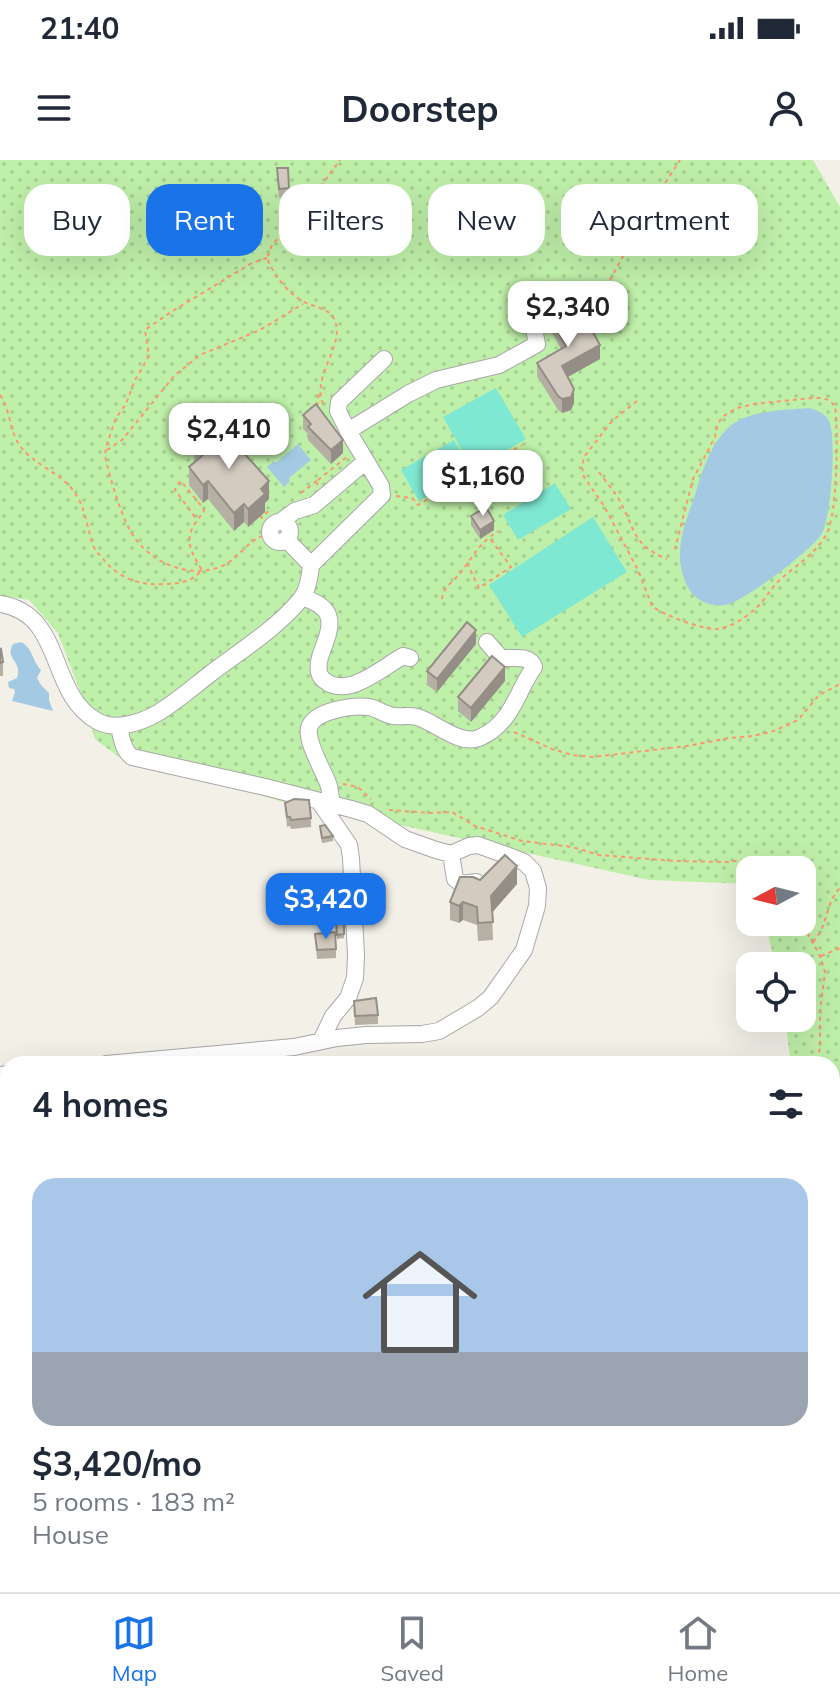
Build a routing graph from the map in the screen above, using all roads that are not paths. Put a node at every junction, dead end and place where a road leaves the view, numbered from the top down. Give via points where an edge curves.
1 (600, 299) road end
2 (384, 359) dead end
3 (348, 431) junction
4 (366, 461) junction
5 (311, 565) junction
6 (303, 597) junction
7 (0, 604) edge
8 (487, 642) dead end
9 (410, 658) dead end
10 (119, 726) junction
11 (326, 802) junction
12 (451, 854) junction
13 (497, 865) junction
14 (321, 1041) junction
15 (194, 1056) edge

1 - 3 street via 567,308 534,329 537,344 499,365 436,380
2 - 3 street via 339,402
3 - 4 street
4 - 5 street via 382,495
4 - 5 street via 314,505 295,511 279,532
5 - 6 street
6 - 9 street via 324,608 330,618 319,661 319,673 327,682 361,683 403,656
6 - 10 street via 267,631 157,714
7 - 10 street via 25,612 39,627 81,708 98,722
8 - 11 street via 501,658 528,658 534,667 514,707 478,738 465,739 421,718 364,707 314,720 310,739 329,786
10 - 11 street via 132,757
11 - 12 street via 368,814 405,839
11 - 14 street via 349,845 356,955 353,989
12 - 13 street via 478,845
12 - 13 street via 458,883 485,879
13 - 14 street via 524,862 538,888 524,950 491,997 439,1031
14 - 15 street

